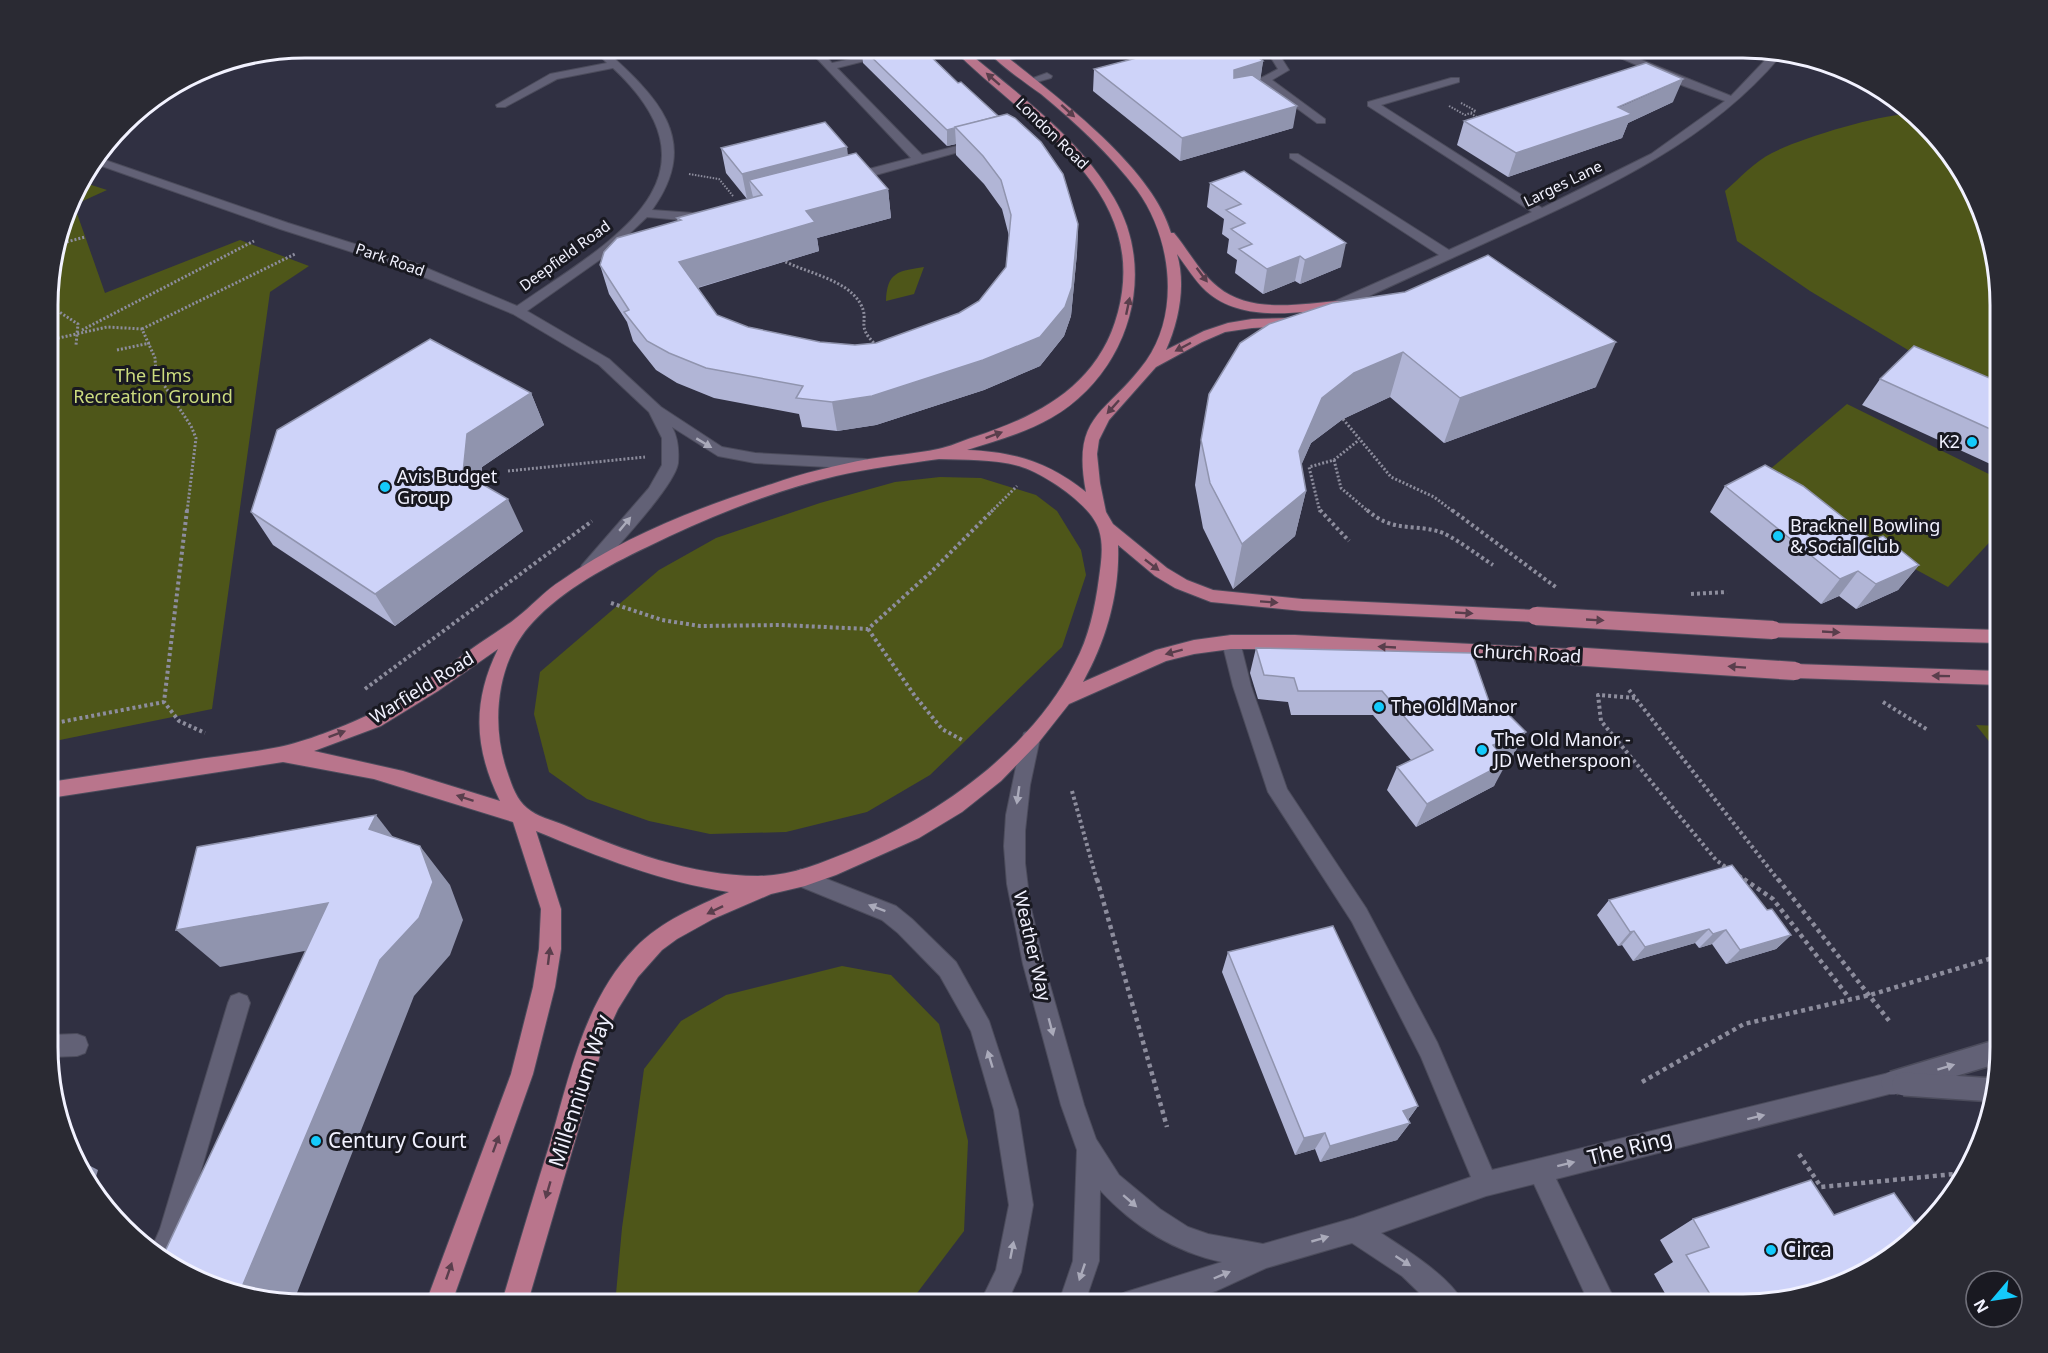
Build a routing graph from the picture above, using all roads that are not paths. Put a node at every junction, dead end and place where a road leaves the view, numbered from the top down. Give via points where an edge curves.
1 (608, 58) edge
2 (823, 58) edge
3 (864, 58) edge
4 (969, 58) edge
5 (1005, 58) edge
6 (1276, 58) edge
7 (1627, 58) edge
8 (1002, 59) joint
9 (1771, 61) edge
10 (614, 64) junction
11 (831, 66) junction
12 (1047, 76) dead end
13 (1455, 80) dead end
14 (1030, 81) junction
15 (1273, 87) junction
16 (1255, 91) edge
17 (1733, 100) junction
18 (501, 105) dead end
19 (1321, 121) dead end
20 (988, 141) edge
21 (1294, 156) dead end
22 (919, 159) junction
23 (104, 163) edge
24 (841, 180) edge
25 (719, 212) edge
26 (643, 213) junction
27 (1542, 213) junction
28 (1165, 230) junction
29 (1448, 255) junction
30 (1338, 305) junction
31 (518, 311) junction
32 (1151, 363) junction
33 (656, 410) junction
34 (939, 454) junction
35 (866, 464) junction
36 (1098, 512) junction
37 (1107, 528) junction
38 (588, 569) junction
39 (521, 623) junction
40 (1990, 638) edge
41 (1231, 642) junction
42 (1990, 678) edge
43 (1065, 698) junction
44 (1031, 738) junction
45 (283, 754) junction
46 (58, 789) edge
47 (520, 816) junction
48 (801, 878) junction
49 (768, 885) junction
50 (239, 1003) dead end
51 (77, 1045) dead end
52 (58, 1046) edge
53 (1990, 1053) edge
54 (1893, 1083) junction
55 (1986, 1089) edge
56 (1089, 1151) junction
57 (1540, 1171) junction
58 (1486, 1184) junction
59 (1354, 1230) junction
60 (163, 1249) edge
61 (1264, 1256) junction
62 (442, 1294) edge
63 (517, 1294) edge
64 (998, 1294) edge
65 (1075, 1294) edge
66 (1163, 1294) edge
67 (1439, 1294) edge
68 (1599, 1294) edge

1 - 10 street
2 - 11 street
3 - 11 street
34 -> 4 main road, London Road via 1046,414 1077,391 1116,336 1131,288 1120,221 1095,177 1051,129
5 - 8 street
6 - 15 street via 1284,70 1265,80
7 - 17 street
8 - 14 main road, London Road
9 - 17 street, Larges Lane
10 - 18 street via 554,76
10 - 26 street, Deepfield Road via 653,105 666,137 667,173
11 - 22 street
12 - 14 street
13 - 27 street via 1372,104
14 -> 28 main road, London Road via 1126,168
15 - 16 street
15 - 19 street
17 - 27 street, Larges Lane via 1655,156
20 - 22 street
21 - 29 street
22 - 24 street
23 - 31 street, Park Road via 407,265
25 - 26 street via 693,217
26 - 31 street, Deepfield Road via 616,241
27 - 29 street, Larges Lane
28 -> 30 main road via 1213,290 1229,300 1269,309
28 - 32 main road, London Road via 1172,246 1176,285 1171,317
29 - 30 street, Larges Lane
30 -> 32 main road via 1307,320 1245,324 1208,334
31 - 33 street, Park Road via 604,362
32 -> 36 main road, London Road via 1094,431 1089,470
33 -> 35 street, Park Road via 718,451
38 -> 33 street, Park Road via 655,491 669,465 670,438
34 - 35 main road
34 - 36 main road via 999,457 1032,465
35 - 38 main road via 759,493 686,522
36 - 37 main road
37 -> 40 main road, Church Road, bridge via 1161,572 1211,596 1302,605
37 - 43 main road via 1109,570 1102,618 1083,668
38 - 39 main road via 555,591
45 -> 39 main road, Warfield Road via 374,720 432,686
39 - 47 main road via 504,654 491,695 488,730 499,776
42 -> 41 main road, Church Road, bridge via 1795,671 1296,642
41 -> 43 main road, Church Road via 1161,655
41 - 58 street via 1278,792 1359,915 1429,1050
43 - 44 main road
44 - 48 main road via 984,786 935,821 841,865
44 -> 56 street, Weather Way via 1017,794 1015,864 1020,908
45 - 46 main road, Warfield Road
47 -> 45 main road, Warfield Road via 386,773
47 - 49 main road, Warfield Road via 599,849 662,868 719,881
62 -> 47 main road via 522,1074 544,987 551,909
48 - 49 main road
64 -> 48 street via 1008,1272 1021,1205 1006,1110 981,1029 948,969 905,926 889,913
49 -> 63 main road, Millennium Way via 671,932 648,950 620,983 588,1053
50 - 60 street
51 - 52 street
54 -> 53 street, The Ring, bridge
54 - 55 street, bridge
57 -> 54 street, The Ring
56 -> 61 street, Weather Way via 1108,1181 1171,1233 1212,1249
56 -> 65 street, Weather Way via 1086,1261
57 - 58 street, The Ring
57 - 68 street
58 - 59 street, The Ring
61 -> 59 street, The Ring
59 -> 67 street via 1411,1267
66 -> 61 street via 1216,1278

